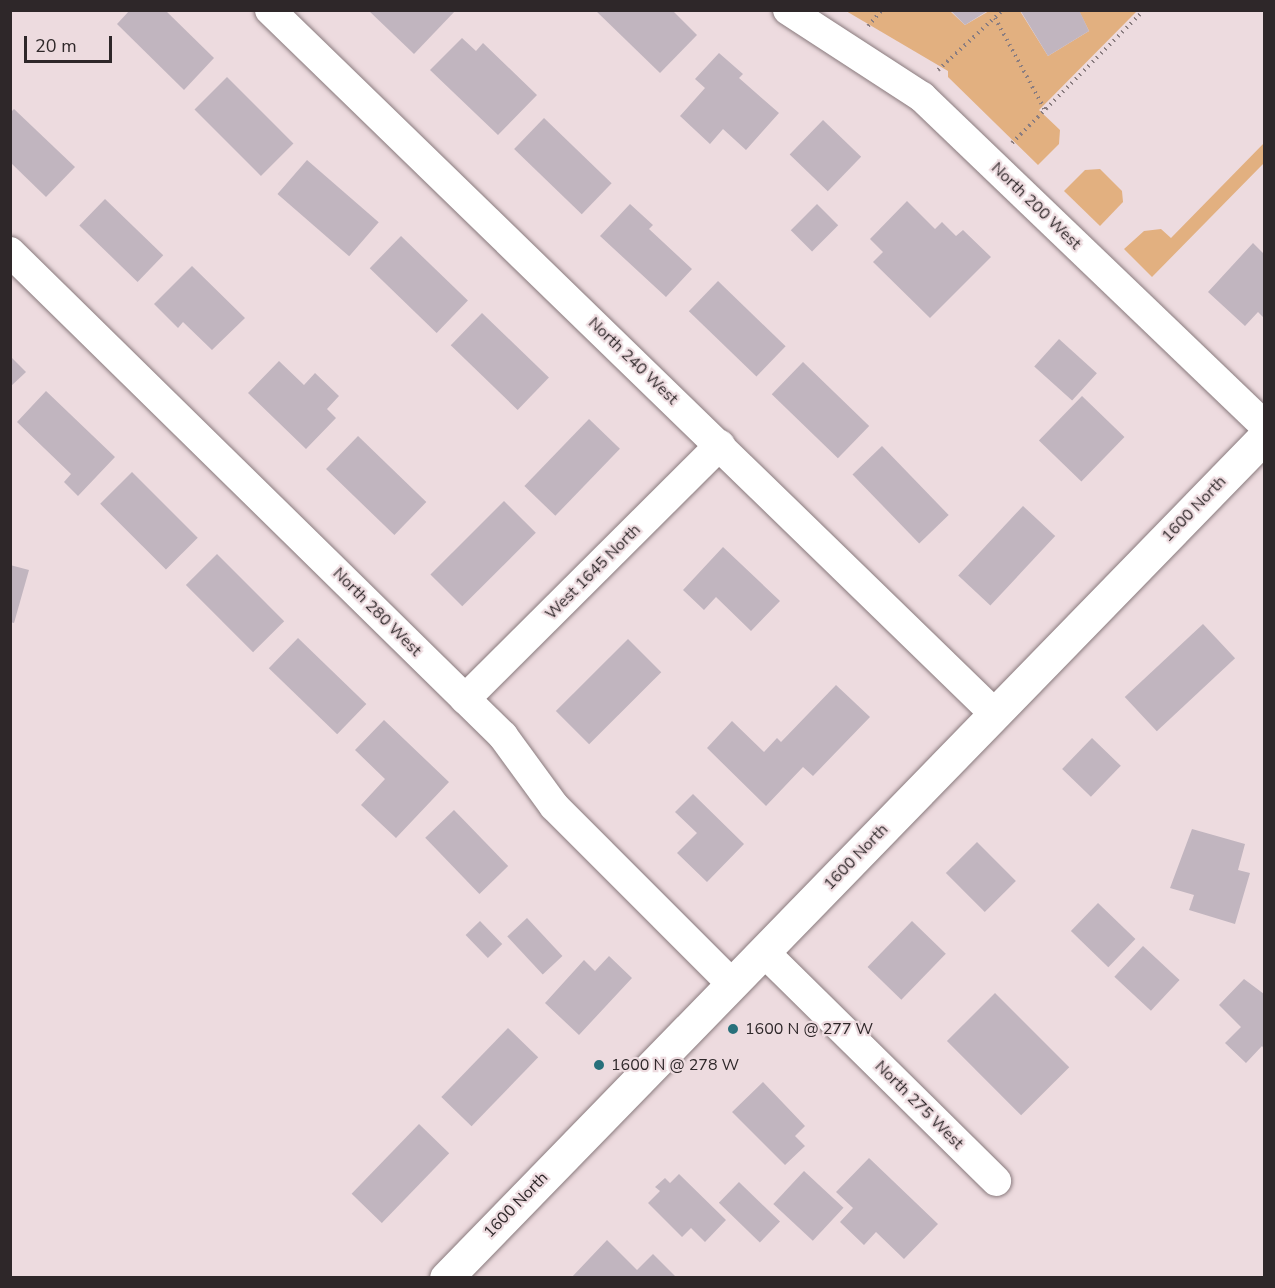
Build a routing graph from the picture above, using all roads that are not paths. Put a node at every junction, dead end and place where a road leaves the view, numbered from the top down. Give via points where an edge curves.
1 (270, 10) edge
2 (788, 10) edge
3 (10, 252) edge
4 (1264, 425) edge
5 (1264, 437) edge
6 (720, 445) junction
7 (465, 699) junction
8 (994, 713) junction
9 (764, 952) junction
10 (732, 984) junction
11 (996, 1181) dead end
12 (455, 1275) edge

1 - 6 street, North 240 West
2 - 4 street, North 200 West via 927,100
3 - 7 street, North 280 West
5 - 8 main road, 1600 North
6 - 7 street, West 1645 North
6 - 8 street, North 240 West
7 - 10 street, North 280 West via 503,736 554,806
8 - 9 main road, 1600 North
9 - 10 main road, 1600 North
9 - 11 street, North 275 West
10 - 12 main road, 1600 North

